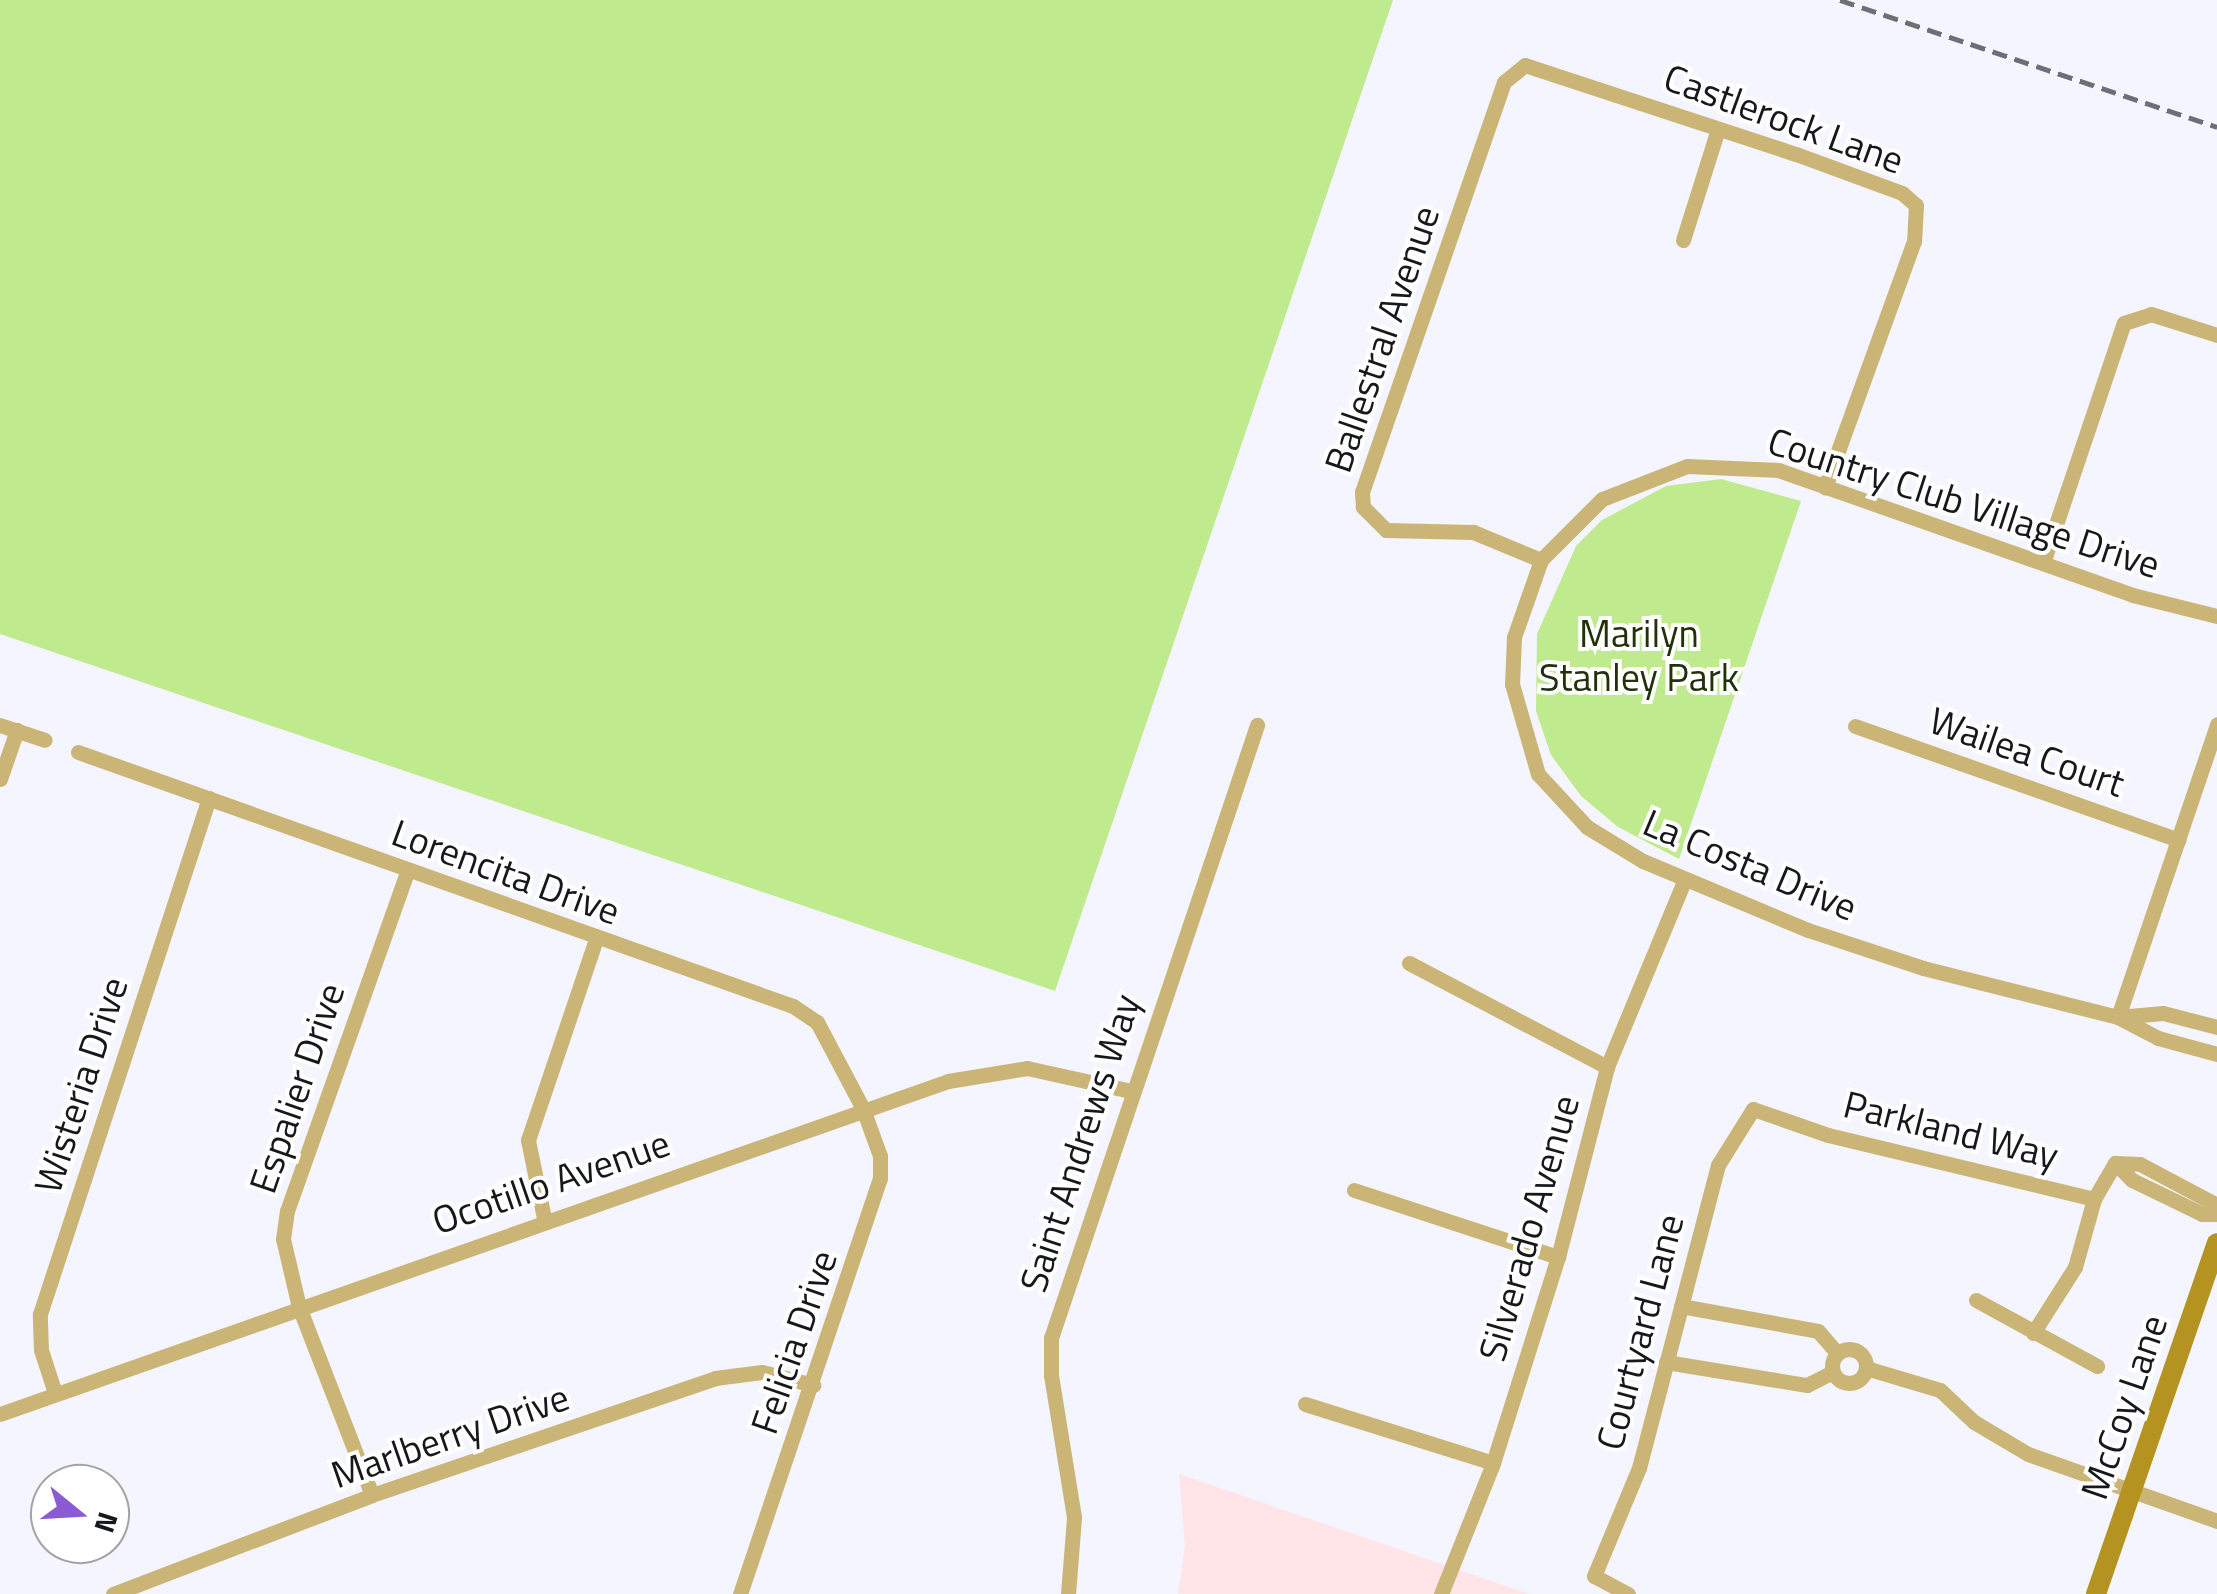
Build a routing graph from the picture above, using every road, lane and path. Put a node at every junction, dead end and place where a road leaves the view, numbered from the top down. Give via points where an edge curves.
1 (1516, 68) joint
2 (1718, 129) junction
3 (1683, 240) dead end
4 (2217, 335) edge
5 (1825, 487) junction
6 (1540, 560) junction
7 (2043, 563) junction
8 (2217, 616) edge
9 (2217, 724) edge
10 (0, 725) edge
11 (1257, 725) dead end
12 (1855, 726) dead end
13 (17, 730) junction
14 (45, 740) dead end
15 (78, 752) dead end
16 (0, 780) edge
17 (209, 798) junction
18 (2178, 840) junction
19 (407, 872) junction
20 (1684, 881) junction
21 (596, 939) junction
22 (1409, 963) dead end
23 (2118, 1017) junction
24 (2217, 1026) edge
25 (2217, 1054) edge
26 (1607, 1067) junction
27 (1131, 1092) junction
28 (862, 1109) junction
29 (1753, 1109) joint
30 (2115, 1162) junction
31 (1354, 1190) dead end
32 (2094, 1199) junction
33 (2217, 1204) edge
34 (2217, 1214) edge
35 (544, 1218) junction
36 (2217, 1243) edge
37 (1558, 1257) junction
38 (2209, 1292) edge
39 (1976, 1300) dead end
40 (1681, 1306) junction
41 (298, 1307) junction
42 (2033, 1333) junction
43 (1838, 1353) junction
44 (1666, 1362) junction
45 (2097, 1366) dead end
46 (1866, 1368) junction
47 (1833, 1372) junction
48 (814, 1386) junction
49 (55, 1393) junction
50 (1305, 1404) dead end
51 (0, 1414) edge
52 (1493, 1464) junction
53 (2131, 1494) junction
54 (372, 1496) junction
55 (2217, 1521) edge
56 (113, 1594) edge
57 (740, 1594) edge
58 (1068, 1594) edge
59 (1441, 1594) edge
60 (1628, 1594) edge
61 (2096, 1594) edge

1 - 2 street, Castlerock Lane via 1535,64
1 - 6 street, Ballestral Avenue via 1504,82 1362,507 1386,530 1474,532
2 - 3 street
2 - 5 street, Castlerock Lane via 1902,194 1916,205 1914,240
4 - 7 street via 2151,314 2134,316 2113,352
5 - 6 street, Country Club Village Drive via 1780,470 1687,466 1602,499
5 - 7 street, Country Club Village Drive
6 - 20 street, La Costa Drive via 1514,637 1512,684 1538,774 1588,827
7 - 8 street, Country Club Village Drive
9 - 18 street
10 - 13 street
11 - 27 street, Saint Andrews Way
12 - 18 street, Wailea Court
13 - 14 street
13 - 16 street
15 - 17 street, Lorencita Drive
17 - 19 street, Lorencita Drive
17 - 49 street, Wisteria Drive via 40,1314 41,1350
18 - 23 street
19 - 21 street, Lorencita Drive
19 - 41 street, Espalier Drive via 287,1211 284,1239
20 - 23 street, La Costa Drive via 1923,968
20 - 26 street, Silverado Avenue
21 - 28 street, Lorencita Drive via 803,1010 839,1056
21 - 35 street via 528,1140
22 - 26 street
23 - 24 street, La Costa Drive via 2163,1013
23 - 25 street, La Costa Drive via 2158,1038
26 - 37 street, Silverado Avenue
27 - 28 street, Ocotillo Avenue via 1028,1068 948,1080
27 - 58 street, Saint Andrews Way via 1051,1338 1074,1517
28 - 35 street, Ocotillo Avenue
28 - 48 street, Felicia Drive via 880,1178
29 - 32 street, Parkland Way via 1828,1134
29 - 40 street, Courtyard Lane via 1718,1165
30 - 32 street, Parkland Way
30 - 33 street via 2140,1164
30 - 34 street via 2132,1180 2202,1214
31 - 37 street
32 - 42 street via 2075,1266
35 - 41 street, Ocotillo Avenue
36 - 38 street, McCoy Lane
37 - 52 street, Silverado Avenue
38 - 53 street, McCoy Lane
39 - 42 street
40 - 43 street via 1818,1331
40 - 44 street, Courtyard Lane
41 - 49 street, Ocotillo Avenue
41 - 54 street, Espalier Drive
42 - 45 street
43 - 46 street via 1856,1349
43 - 47 street
44 - 47 street via 1807,1386
44 - 60 street, Courtyard Lane via 1639,1468 1594,1576
46 - 47 street via 1854,1382
46 - 53 street via 1940,1390 2007,1444
48 - 54 street, Marlberry Drive via 762,1372 715,1378
48 - 57 street, Felicia Drive
49 - 51 street, Ocotillo Avenue
50 - 52 street
52 - 59 street, Silverado Avenue
53 - 55 street
53 - 61 street, McCoy Lane
54 - 56 street, Marlberry Drive

